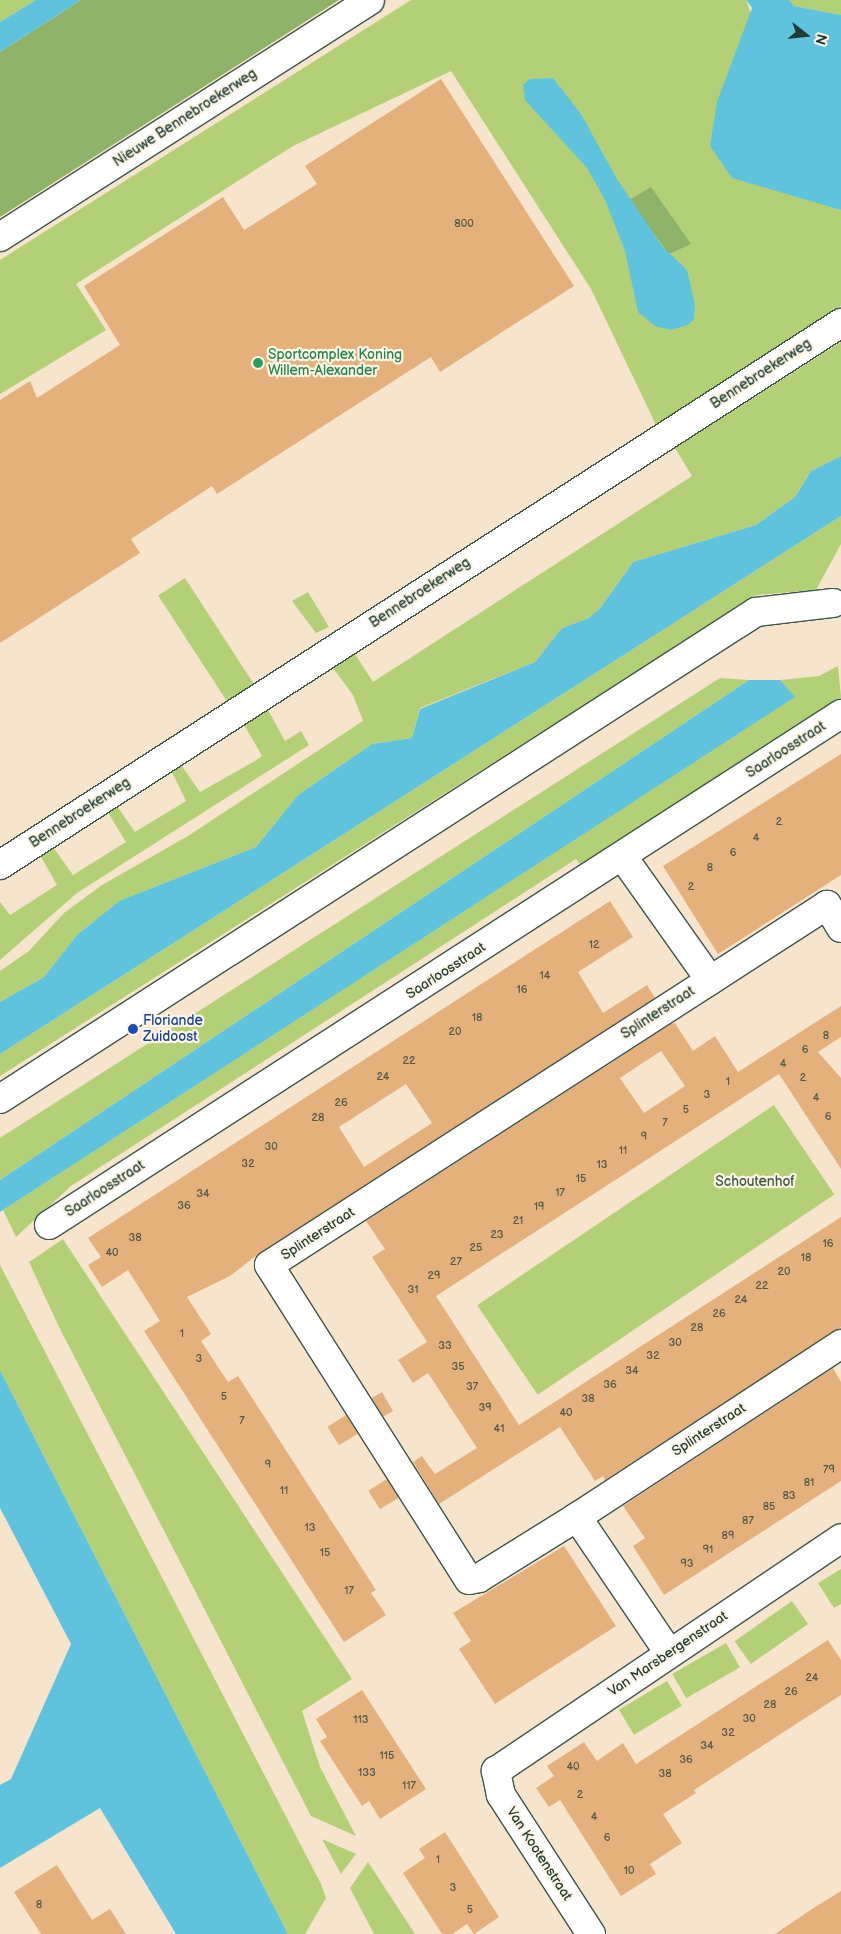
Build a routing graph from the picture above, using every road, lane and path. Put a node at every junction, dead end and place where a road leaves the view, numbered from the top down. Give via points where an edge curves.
1 (370, 0) edge
2 (0, 237) edge
3 (841, 323) edge
4 (838, 604) edge
5 (841, 714) edge
6 (623, 857) junction
7 (0, 865) edge
8 (841, 928) edge
9 (710, 980) junction
10 (0, 1099) edge
11 (49, 1225) dead end
12 (841, 1344) edge
13 (577, 1517) junction
14 (841, 1538) edge
15 (669, 1653) junction
16 (496, 1771) joint
17 (591, 1934) edge

1 - 2 street, Nieuwe Bennebroekerweg
3 - 7 street, Bennebroekerweg
4 - 10 street via 756,612
5 - 6 street, Saarloosstraat
6 - 9 street, Splinterstraat
6 - 11 street, Saarloosstraat
8 - 9 street, Splinterstraat via 826,906
9 - 13 street, Splinterstraat via 269,1265 469,1580 479,1578
12 - 13 street, Splinterstraat
13 - 15 street
14 - 15 street, Van Marsbergenstraat
15 - 16 street, Van Marsbergenstraat
16 - 17 street, Van Kootenstraat via 500,1795

